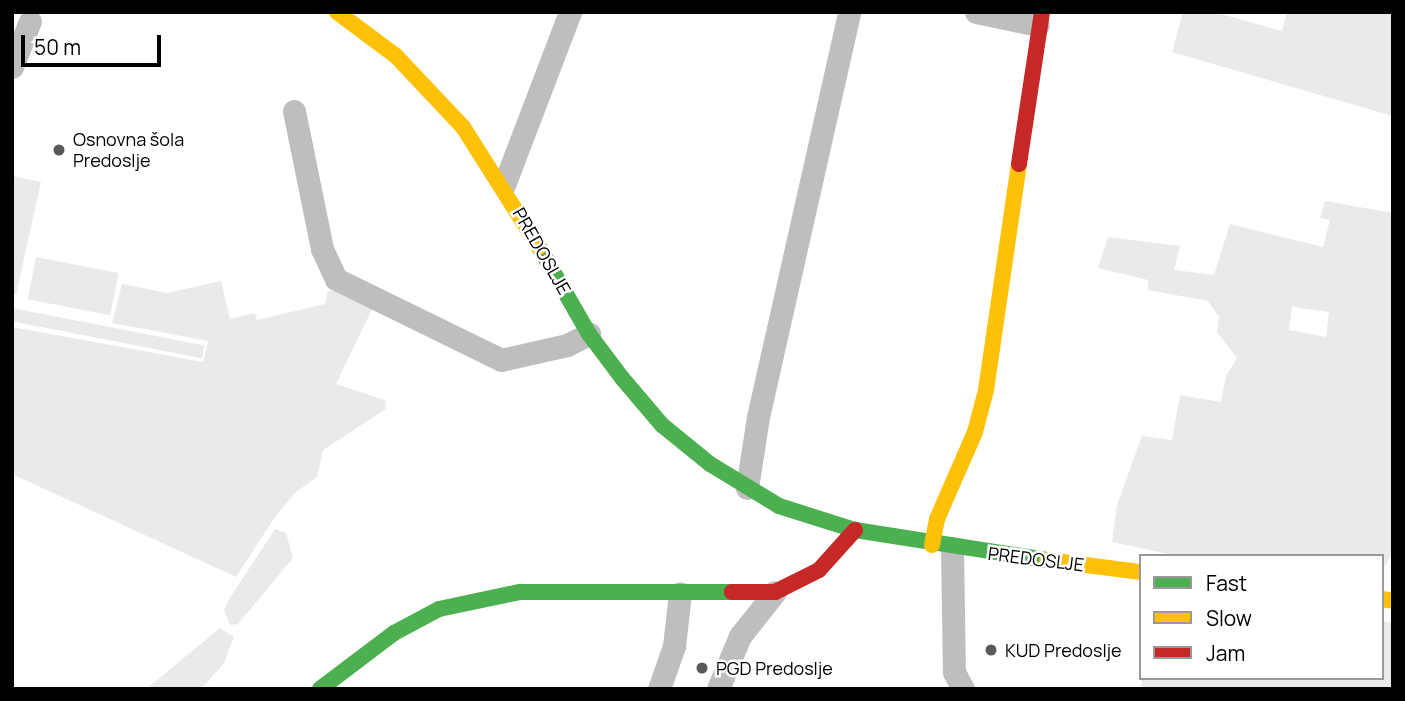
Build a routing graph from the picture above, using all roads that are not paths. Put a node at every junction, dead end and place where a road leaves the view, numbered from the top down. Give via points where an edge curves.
1 (337, 12) edge
2 (570, 12) edge
3 (849, 12) edge
4 (976, 12) edge
5 (1040, 19) edge
6 (30, 21) dead end
7 (12, 67) edge
8 (294, 111) dead end
9 (504, 185) junction
10 (590, 334) junction
11 (747, 488) junction
12 (855, 530) junction
13 (942, 546) junction
14 (1139, 572) edge
15 (775, 592) junction
16 (681, 593) junction
17 (956, 683) edge
18 (320, 689) edge
19 (659, 689) edge
20 (718, 689) edge

1 - 9 street, PREDOSLJE via 396,55 432,90
2 - 9 street
3 - 11 street via 758,417
4 - 5 street
5 - 13 street via 986,390 975,432 937,519
6 - 7 street
8 - 10 street via 322,248 336,279 501,360 567,345
9 - 10 street, PREDOSLJE
10 - 11 street, PREDOSLJE via 662,425
11 - 12 street, PREDOSLJE via 779,506
12 - 13 street, PREDOSLJE
12 - 15 street via 818,570
13 - 14 street, PREDOSLJE
13 - 17 street
15 - 16 street
15 - 20 street via 740,636
16 - 18 street via 520,592 464,602 439,609 394,633
16 - 19 street via 674,646

